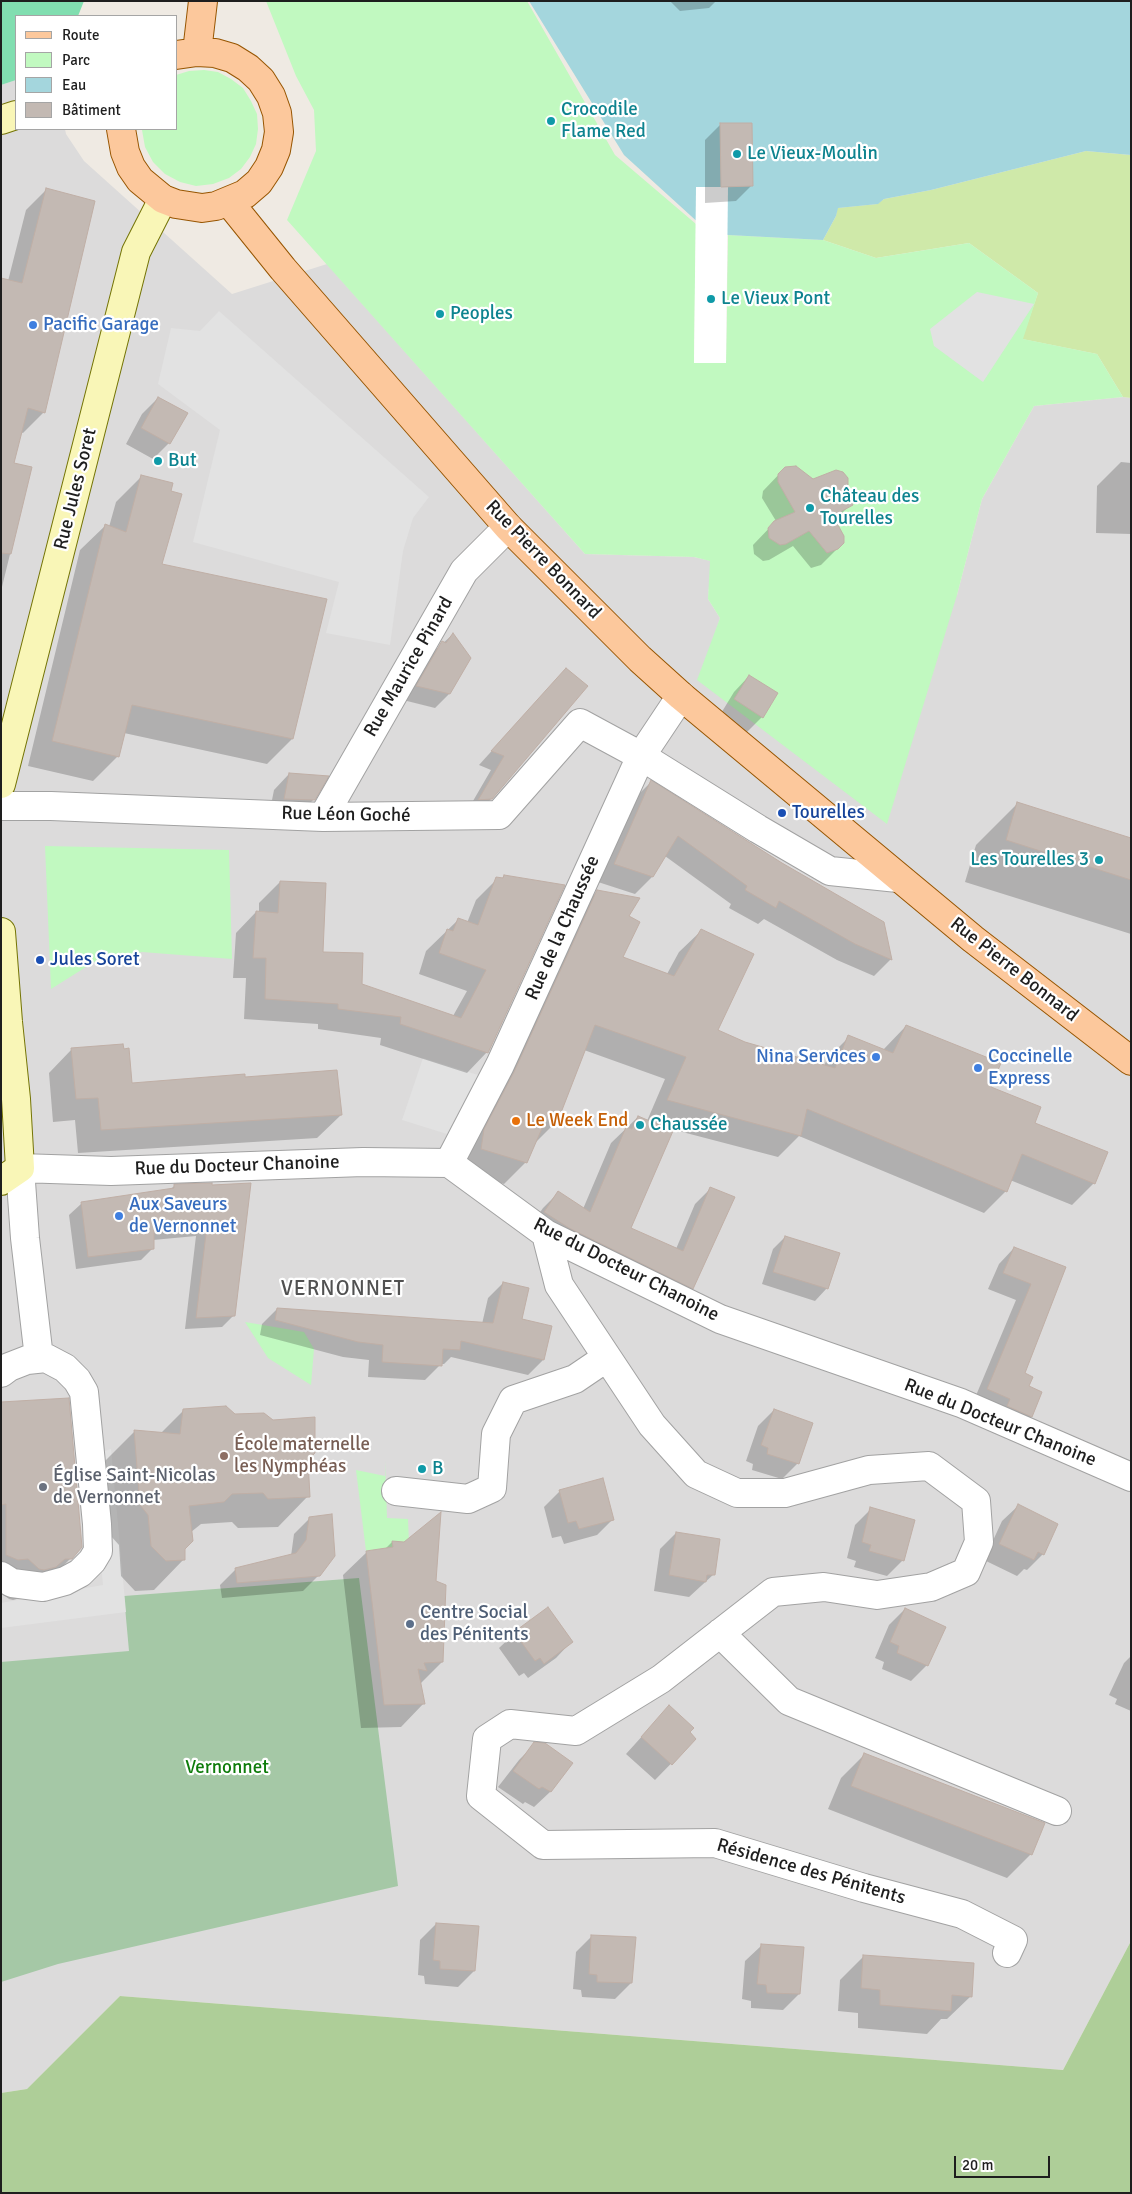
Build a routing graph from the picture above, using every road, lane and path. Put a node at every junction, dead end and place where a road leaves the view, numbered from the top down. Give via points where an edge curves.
1 (203, 1) edge
2 (186, 54) edge
3 (15, 115) edge
4 (1, 120) edge
5 (121, 130) edge
6 (163, 199) junction
7 (229, 202) junction
8 (508, 527) junction
9 (681, 696) junction
10 (641, 756) junction
11 (1, 784) edge
12 (1, 806) edge
13 (323, 817) junction
14 (898, 878) junction
15 (1, 932) edge
16 (1131, 1061) edge
17 (450, 1163) junction
18 (11, 1174) edge
19 (546, 1234) junction
20 (39, 1358) junction
21 (606, 1358) junction
22 (1, 1373) edge
23 (1131, 1477) edge
24 (396, 1491) dead end
25 (1, 1576) edge
26 (720, 1633) junction
27 (1057, 1811) dead end
28 (1007, 1953) dead end

1 - 2 main road
2 - 7 main road via 215,53 248,68 261,80 277,113 279,132 269,167 245,194
3 - 4 main road
5 - 6 main road via 131,167 140,180
6 - 7 main road via 202,208
6 - 11 main road, Rue Jules Soret via 136,252
7 - 8 main road, Rue Pierre Bonnard via 283,269
8 - 9 main road, Rue Pierre Bonnard
8 - 13 street, Rue Maurice Pinard via 464,571
9 - 10 street, Rue de la Chaussée
9 - 14 main road, Rue Pierre Bonnard
10 - 13 street, Rue Léon Goché via 580,723 499,815
10 - 14 street via 830,871
10 - 17 street, Rue de la Chaussée via 500,1066
12 - 13 street, Rue Léon Goché
14 - 16 main road, Rue Pierre Bonnard
15 - 18 main road via 16,1099
17 - 18 street, Rue du Docteur Chanoine via 363,1162
17 - 19 street, Rue du Docteur Chanoine
18 - 20 street via 25,1238
19 - 21 street, Résidence des Pénitents via 559,1285
19 - 23 street, Rue du Docteur Chanoine via 720,1320 960,1403
20 - 22 street via 9,1367
20 - 25 street via 46,1358 65,1368 84,1392 98,1551 80,1573 43,1587 12,1583
21 - 24 street via 575,1379 513,1400 496,1434 492,1488 468,1498
21 - 26 street, Résidence des Pénitents via 652,1425 696,1474 737,1494 785,1493 870,1470 929,1466 976,1501 979,1542 966,1572 931,1587 876,1595 824,1587 773,1592
26 - 27 street via 790,1701
26 - 28 street, Résidence des Pénitents via 661,1679 576,1732 510,1724 487,1738 480,1796 543,1845 715,1843 962,1914 1012,1940

